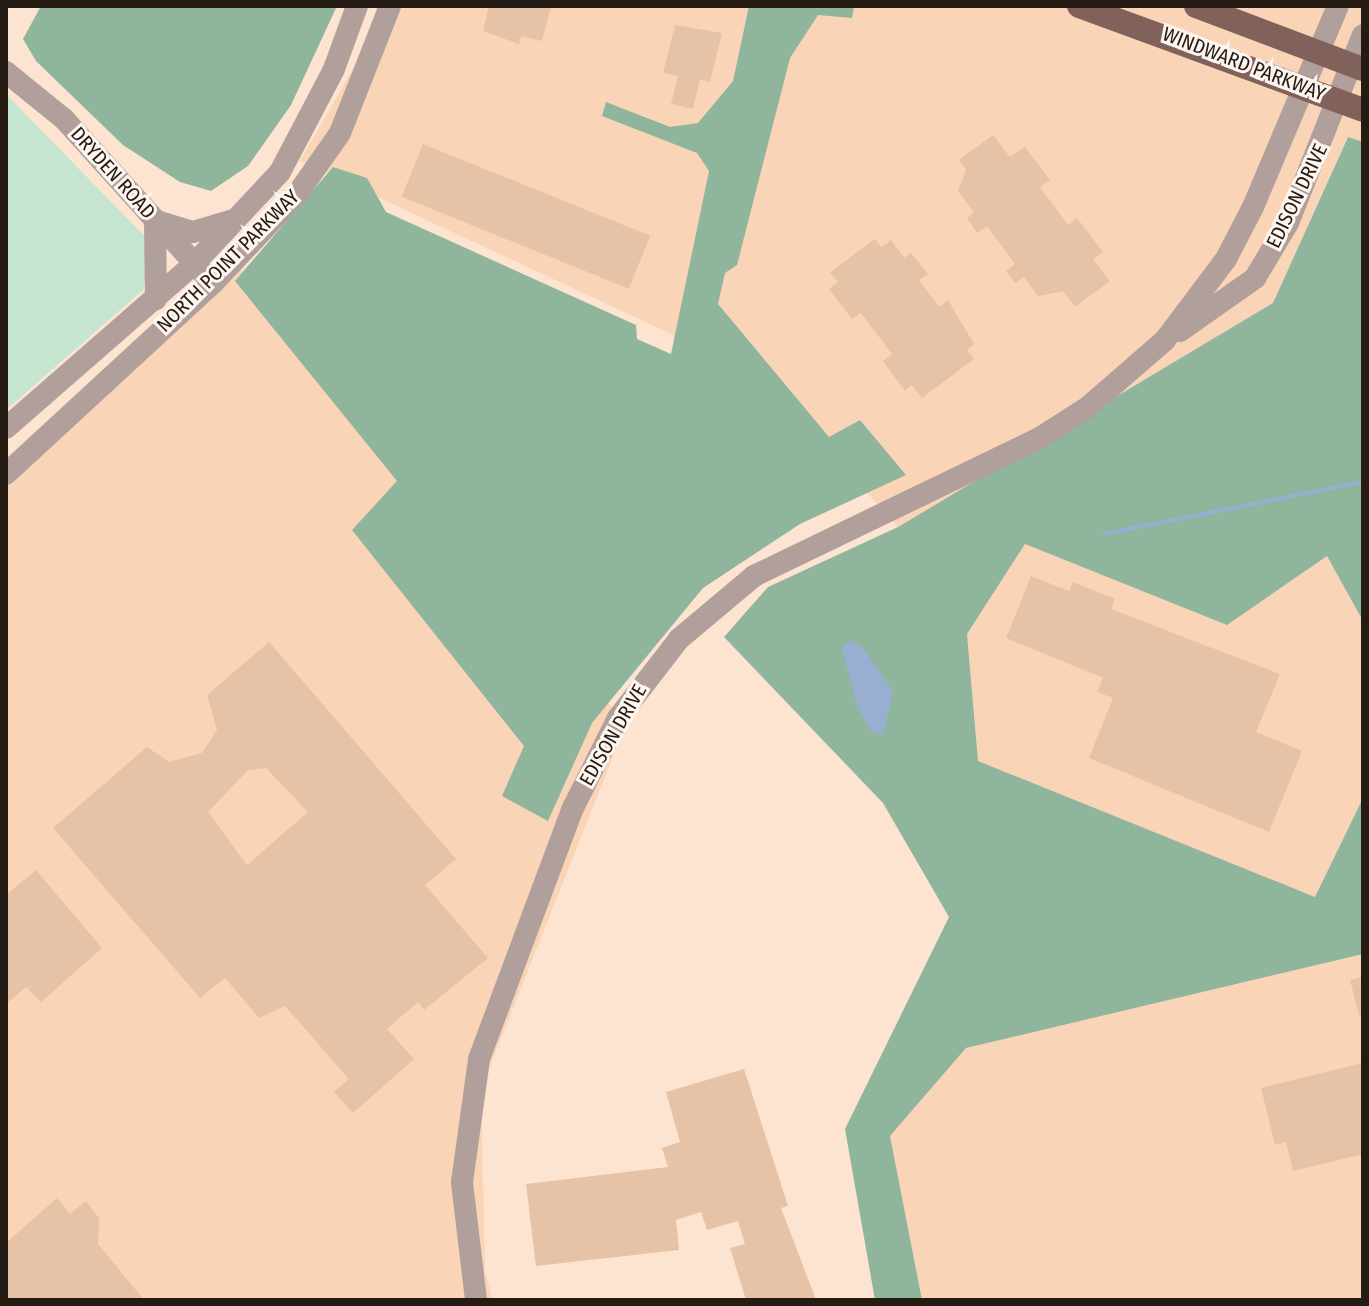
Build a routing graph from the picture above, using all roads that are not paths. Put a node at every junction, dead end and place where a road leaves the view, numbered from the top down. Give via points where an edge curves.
1 (357, 6) edge
2 (390, 6) edge
3 (1079, 6) edge
4 (1196, 6) edge
5 (1338, 6) edge
6 (1363, 35) edge
7 (1317, 50) junction
8 (1358, 67) edge
9 (6, 72) edge
10 (1304, 85) junction
11 (1352, 105) edge
12 (243, 215) junction
13 (155, 220) junction
14 (194, 264) junction
15 (213, 283) junction
16 (156, 299) junction
17 (1165, 340) junction
18 (6, 428) edge
19 (6, 474) edge
20 (476, 1300) edge

1 - 12 street, NORTH POINT PARKWAY via 308,125
2 - 15 street, NORTH POINT PARKWAY via 340,133 298,193
3 - 10 main road, WINDWARD PARKWAY
4 - 7 main road, WINDWARD PARKWAY
5 - 7 street, EDISON DRIVE
6 - 8 street, EDISON DRIVE
7 - 8 main road, WINDWARD PARKWAY
7 - 10 street, EDISON DRIVE
8 - 11 street, EDISON DRIVE
9 - 13 street, DRYDEN ROAD via 64,119
10 - 11 main road, WINDWARD PARKWAY
10 - 17 street, EDISON DRIVE via 1226,259
11 - 17 street, EDISON DRIVE via 1255,278
12 - 13 street via 193,232
12 - 14 street, NORTH POINT PARKWAY
13 - 14 street, DRYDEN ROAD
13 - 16 street
14 - 15 street, DRYDEN ROAD
14 - 16 street, NORTH POINT PARKWAY
15 - 19 street, NORTH POINT PARKWAY
16 - 18 street, NORTH POINT PARKWAY
17 - 20 street, EDISON DRIVE via 1088,407 1038,439 754,576 646,677 584,785 479,1059 462,1182

